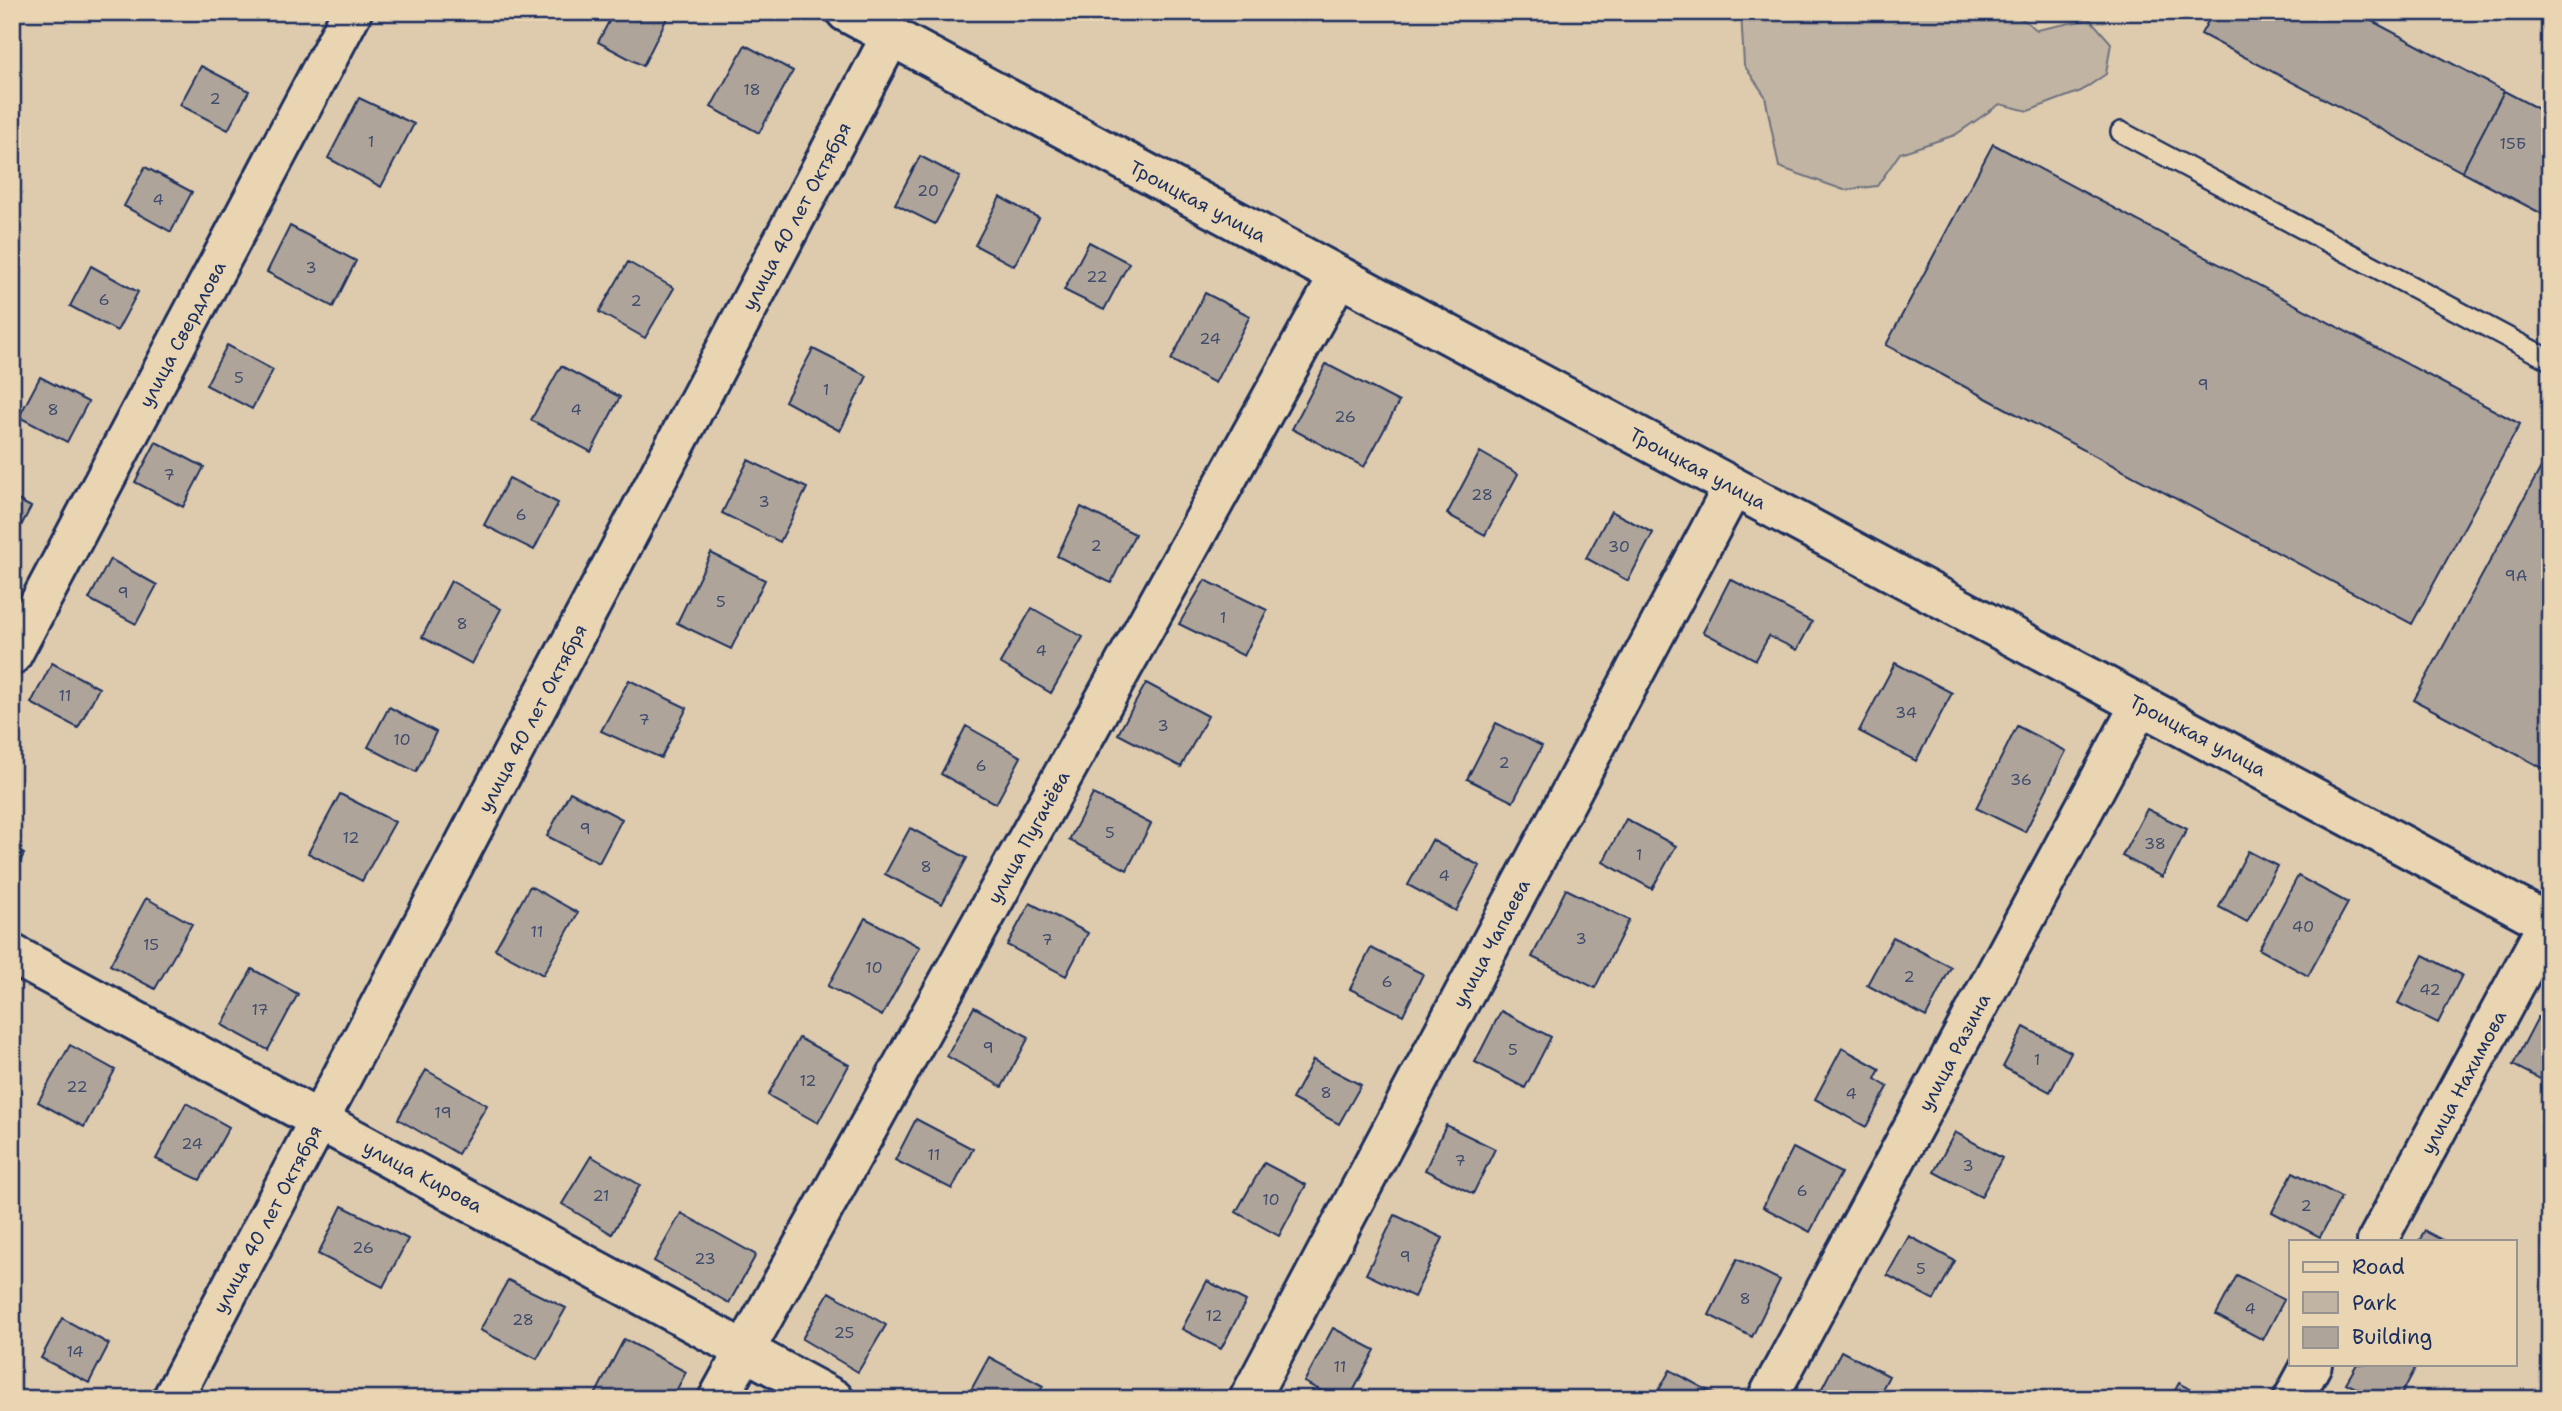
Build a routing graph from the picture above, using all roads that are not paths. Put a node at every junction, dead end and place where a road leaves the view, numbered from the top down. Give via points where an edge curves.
1 (352, 12) edge
2 (846, 12) edge
3 (891, 36) junction
4 (2121, 132) dead end
5 (1339, 276) junction
6 (2550, 360) edge
7 (1733, 487) junction
8 (12, 655) edge
9 (2140, 705) junction
10 (2549, 923) edge
11 (12, 954) edge
12 (319, 1120) junction
13 (2378, 1240) edge
14 (744, 1350) junction
15 (2311, 1366) edge
16 (172, 1399) edge
17 (718, 1399) edge
18 (834, 1399) edge
19 (1249, 1399) edge
20 (1767, 1399) edge
21 (2293, 1399) edge

1 - 8 street, улица Свердлова
2 - 3 street, Троицкая улица
3 - 5 street, Троицкая улица
3 - 12 street, улица 40 лет Октября
4 - 6 lane
5 - 7 street, Троицкая улица
5 - 14 street, улица Пугачёва
7 - 9 street, Троицкая улица
7 - 19 street, улица Чапаева
9 - 10 street, Троицкая улица
9 - 20 street, улица Разина
10 - 13 street, улица Нахимова
11 - 12 street, улица Кирова
12 - 14 street, улица Кирова
12 - 16 street, улица 40 лет Октября
14 - 17 street, улица Пугачёва
14 - 18 street, улица Кирова
15 - 21 street

